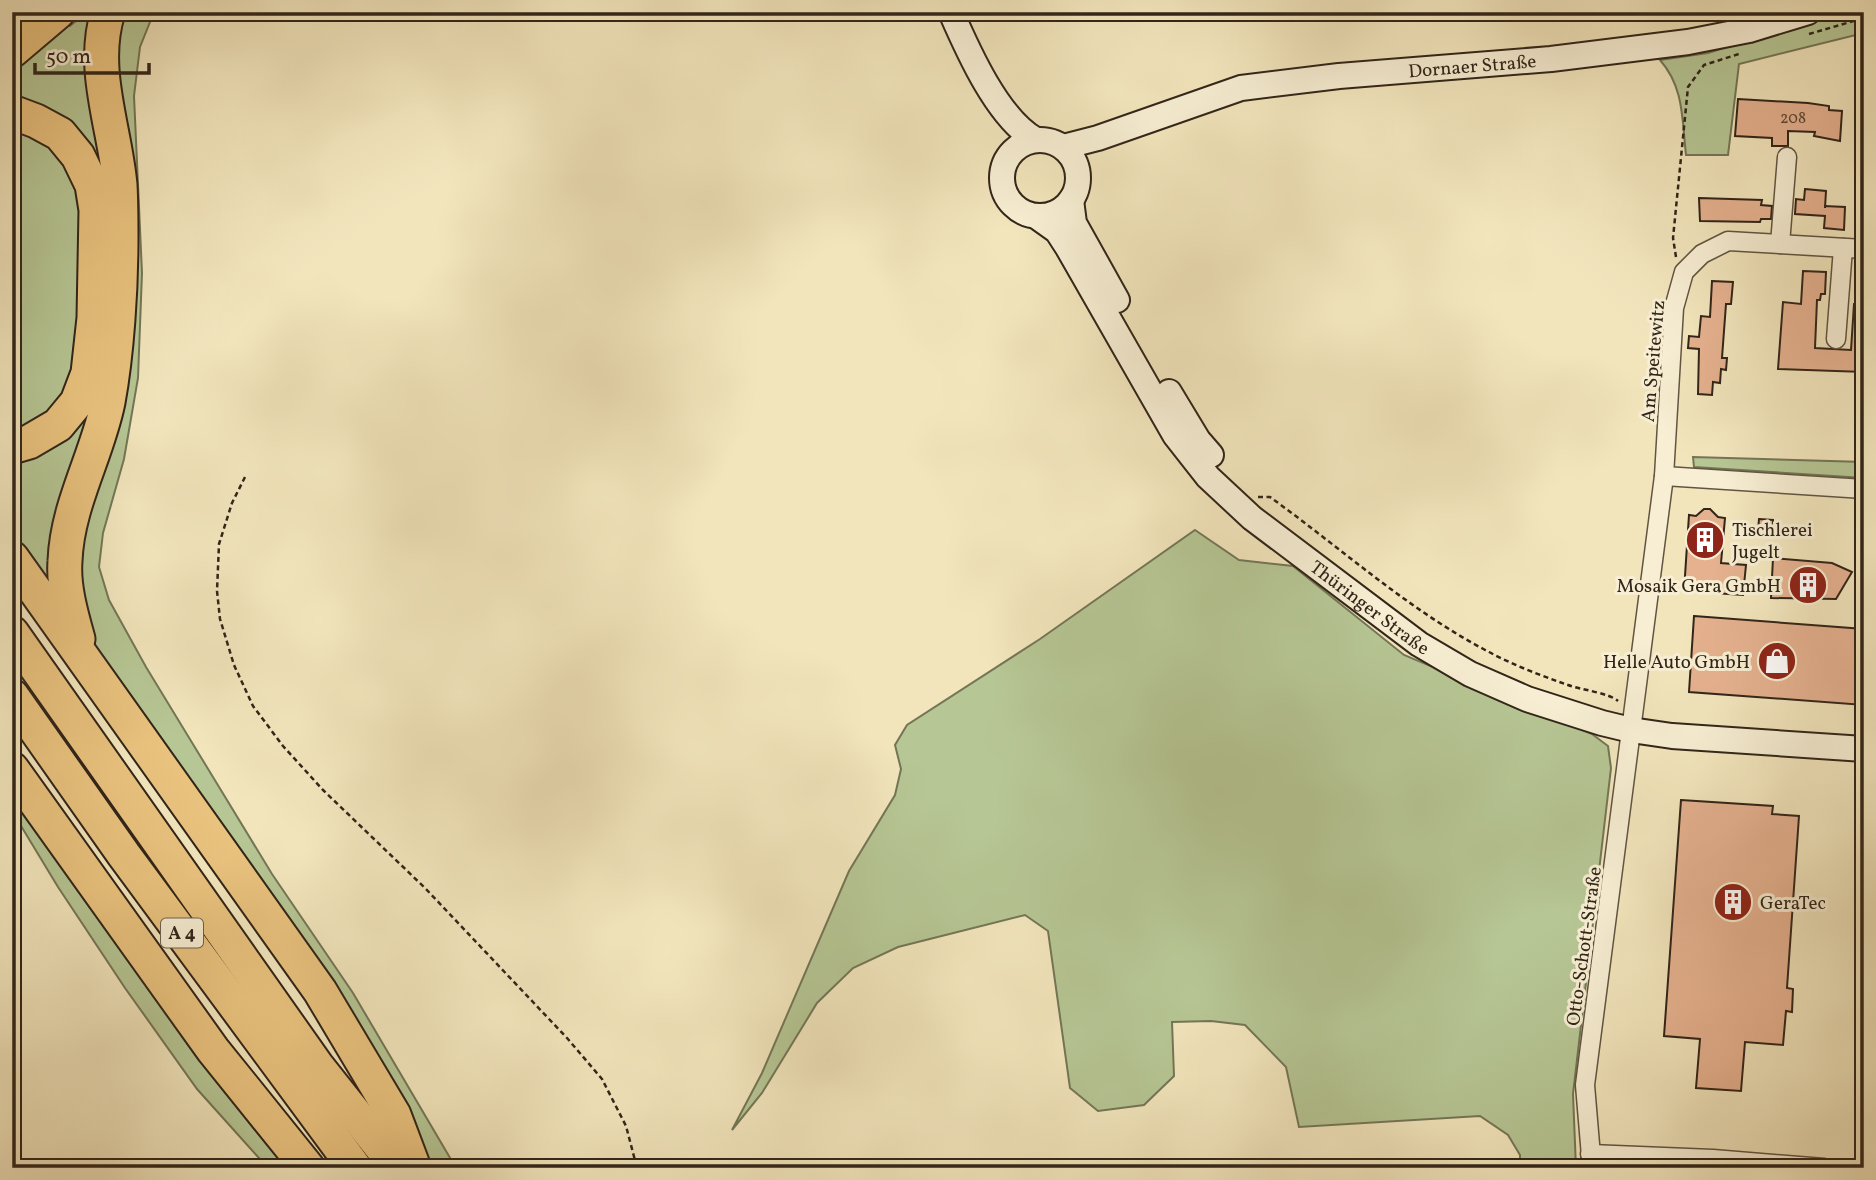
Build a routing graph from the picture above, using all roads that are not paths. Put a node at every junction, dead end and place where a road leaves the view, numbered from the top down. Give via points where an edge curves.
1 (36, 12) edge
2 (58, 12) edge
3 (108, 12) edge
4 (951, 12) edge
5 (1804, 24) edge
6 (12, 33) edge
7 (12, 51) edge
8 (988, 87) junction
9 (12, 112) edge
10 (1138, 124) junction
11 (1036, 140) junction
12 (1063, 147) junction
13 (1008, 156) junction
14 (1787, 157) dead end
15 (1074, 188) junction
16 (1036, 216) junction
17 (1780, 244) junction
18 (1843, 248) junction
19 (1864, 249) edge
20 (1836, 339) dead end
21 (12, 447) edge
22 (1664, 476) junction
23 (1864, 489) edge
24 (12, 558) edge
25 (12, 633) edge
26 (85, 661) junction
27 (12, 696) edge
28 (1632, 723) junction
29 (1864, 734) edge
30 (1864, 749) edge
31 (12, 769) edge
32 (1591, 1161) edge
33 (308, 1168) edge
34 (355, 1168) edge
35 (398, 1168) edge
36 (414, 1168) edge
37 (1824, 1168) edge

1 - 6 highway
2 - 7 highway
3 - 26 highway via 102,73 120,186 121,227 113,367 64,562
4 - 8 main road
5 - 10 main road, Dornaer Straße via 1551,59 1241,88
8 - 11 main road via 1021,130
8 - 13 main road
9 - 21 highway via 60,134 78,156 92,185 96,210 88,373 77,402 58,425
10 - 12 main road, Dornaer Straße
10 - 15 main road, Dornaer Straße via 1083,167
11 - 12 main road
11 - 13 main road
12 - 15 main road via 1071,156
13 - 16 main road via 1003,168 1005,194 1012,205
14 - 17 street
15 - 16 main road via 1056,212
15 - 28 main road, Thüringer Straße via 1074,223 1175,403 1198,440 1236,484 1429,632 1468,655
16 - 28 main road, Thüringer Straße via 1057,231 1175,435 1224,494 1398,628 1470,674 1527,699 1602,723
17 - 18 street
17 - 22 street, Am Speitewitz via 1728,241 1702,254 1684,272 1674,308
18 - 19 street
18 - 20 street
22 - 23 street
22 - 28 street, Am Speitewitz
24 - 26 highway
25 - 35 highway, A 4 via 317,1066
26 - 36 highway via 320,990 394,1115
27 - 34 highway, A 4
28 - 29 main road, Thüringer Straße via 1668,720
28 - 30 main road, Thüringer Straße via 1672,736
28 - 32 street, Otto-Schott-Straße via 1585,1085
31 - 33 highway via 213,1050
32 - 37 street via 1713,1159

